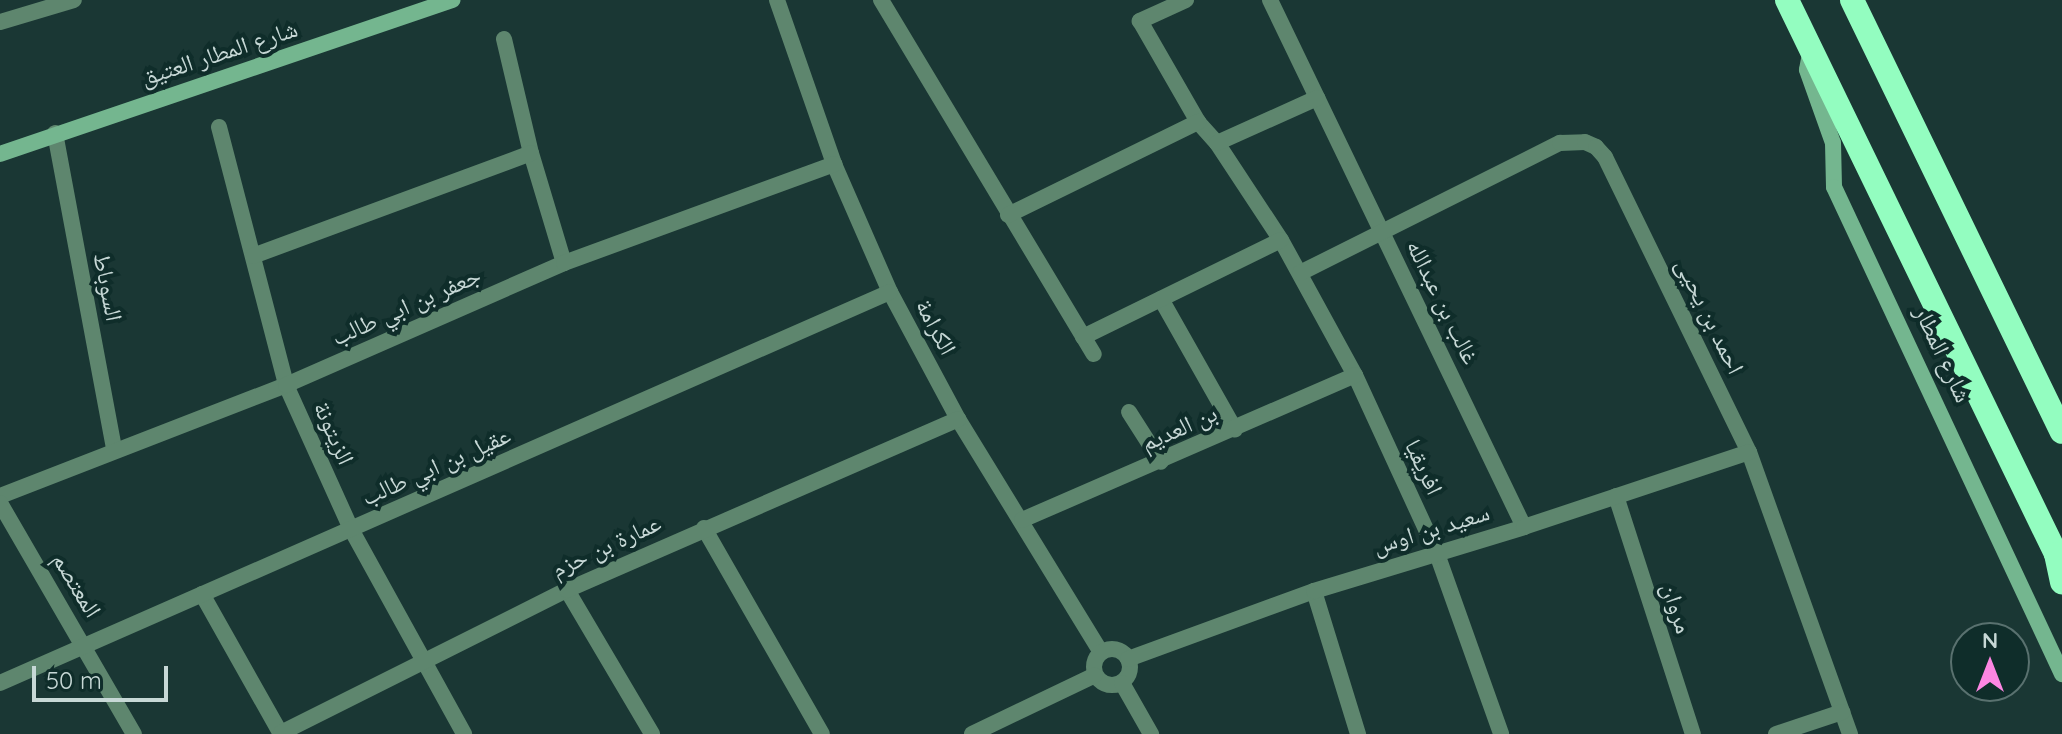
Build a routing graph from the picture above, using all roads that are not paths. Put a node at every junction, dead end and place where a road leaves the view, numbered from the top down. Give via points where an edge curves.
1 (74, 0) edge
2 (453, 0) edge
3 (777, 0) edge
4 (881, 0) edge
5 (1186, 0) edge
6 (1270, 0) edge
7 (1787, 0) edge
8 (1852, 0) edge
9 (0, 22) edge
10 (504, 39) dead end
11 (1811, 49) junction
12 (1317, 98) junction
13 (1198, 122) junction
14 (219, 127) dead end
15 (55, 133) junction
16 (1217, 143) junction
17 (531, 153) junction
18 (0, 154) edge
19 (834, 164) junction
20 (1008, 215) junction
21 (1383, 233) junction
22 (1281, 240) junction
23 (253, 256) junction
24 (564, 263) junction
25 (1300, 273) junction
26 (890, 292) junction
27 (1161, 299) junction
28 (1083, 337) junction
29 (1094, 354) dead end
30 (1355, 375) junction
31 (286, 385) junction
32 (1129, 412) dead end
33 (958, 419) junction
34 (1235, 430) junction
35 (2062, 432) edge
36 (114, 449) junction
37 (1749, 452) junction
38 (1161, 462) junction
39 (0, 496) edge
40 (1616, 496) junction
41 (0, 503) edge
42 (1022, 520) junction
43 (1524, 527) junction
44 (704, 528) junction
45 (351, 529) junction
46 (1436, 551) junction
47 (2059, 557) edge
48 (2062, 582) edge
49 (567, 590) junction
50 (1314, 591) junction
51 (202, 594) junction
52 (84, 643) junction
53 (1101, 652) junction
54 (1128, 659) junction
55 (423, 662) junction
56 (2062, 674) edge
57 (1095, 675) junction
58 (0, 683) edge
59 (1122, 683) junction
60 (1842, 712) junction
61 (134, 734) edge
62 (281, 734) edge
63 (464, 734) edge
64 (652, 734) edge
65 (822, 734) edge
66 (972, 734) edge
67 (1151, 734) edge
68 (1358, 734) edge
69 (1501, 734) edge
70 (1693, 734) edge
71 (1776, 734) edge
72 (1850, 734) edge

1 - 9 street
2 - 15 street, شارع المطار العتيق
3 - 19 street, الكرامة
4 - 20 street
5 - 13 street, افريقيا via 1140,21
6 - 12 street, غالب بن عبدالله
7 - 11 highway, شارع المطار
8 - 35 highway
10 - 17 street
11 - 47 highway, شارع المطار
11 - 56 street, شارع المطار via 1807,70 1833,143 1834,187
12 - 16 street
12 - 21 street, غالب بن عبدالله
13 - 16 street, افريقيا
13 - 20 street
14 - 23 street, الزيتونة
15 - 18 street, شارع المطار العتيق
15 - 36 street, السوباط
16 - 22 street, افريقيا
17 - 23 street
17 - 24 street
19 - 24 street, جعفر بن ابي طالب
19 - 26 street, الكرامة
20 - 28 street
21 - 25 street
21 - 37 street, احمد بن يحيى via 1560,143 1596,147
21 - 43 street, غالب بن عبدالله
22 - 25 street, افريقيا
22 - 27 street
23 - 31 street, الزيتونة
24 - 31 street, جعفر بن ابي طالب
25 - 30 street, افريقيا
26 - 33 street, الكرامة
26 - 45 street, عقيل بن ابي طالب
27 - 28 street
27 - 34 street
28 - 29 street
30 - 34 street, بن العديم
30 - 46 street, افريقيا
31 - 36 street, جعفر بن ابي طالب
31 - 45 street, الزيتونة
32 - 38 street
33 - 42 street, الكرامة
33 - 44 street, عمارة بن حزم
34 - 38 street, بن العديم
36 - 39 street, جعفر بن ابي طالب
37 - 40 street, سعيد بن اوس
37 - 60 street, احمد بن يحيى
38 - 42 street, بن العديم
40 - 43 street, سعيد بن اوس
40 - 70 street, مروان
41 - 52 street, المعتصم
42 - 53 street, الكرامة
43 - 46 street, سعيد بن اوس
44 - 49 street, عمارة بن حزم
44 - 65 street
45 - 51 street, عقيل بن ابي طالب
45 - 55 street, الزيتونة
46 - 50 street, سعيد بن اوس
46 - 69 street, افريقيا
47 - 48 highway, شارع المطار
49 - 55 street, عمارة بن حزم
49 - 64 street
50 - 54 street, سعيد بن اوس
50 - 68 street
51 - 52 street, عقيل بن ابي طالب
51 - 62 street
52 - 58 street, عقيل بن ابي طالب
52 - 61 street, المعتصم
53 - 54 street via 1121,651
53 - 57 street via 1094,662
54 - 59 street
55 - 62 street, عمارة بن حزم
55 - 63 street, الزيتونة
57 - 59 street via 1112,686
57 - 66 street
59 - 67 street
60 - 71 street
60 - 72 street, احمد بن يحيى

